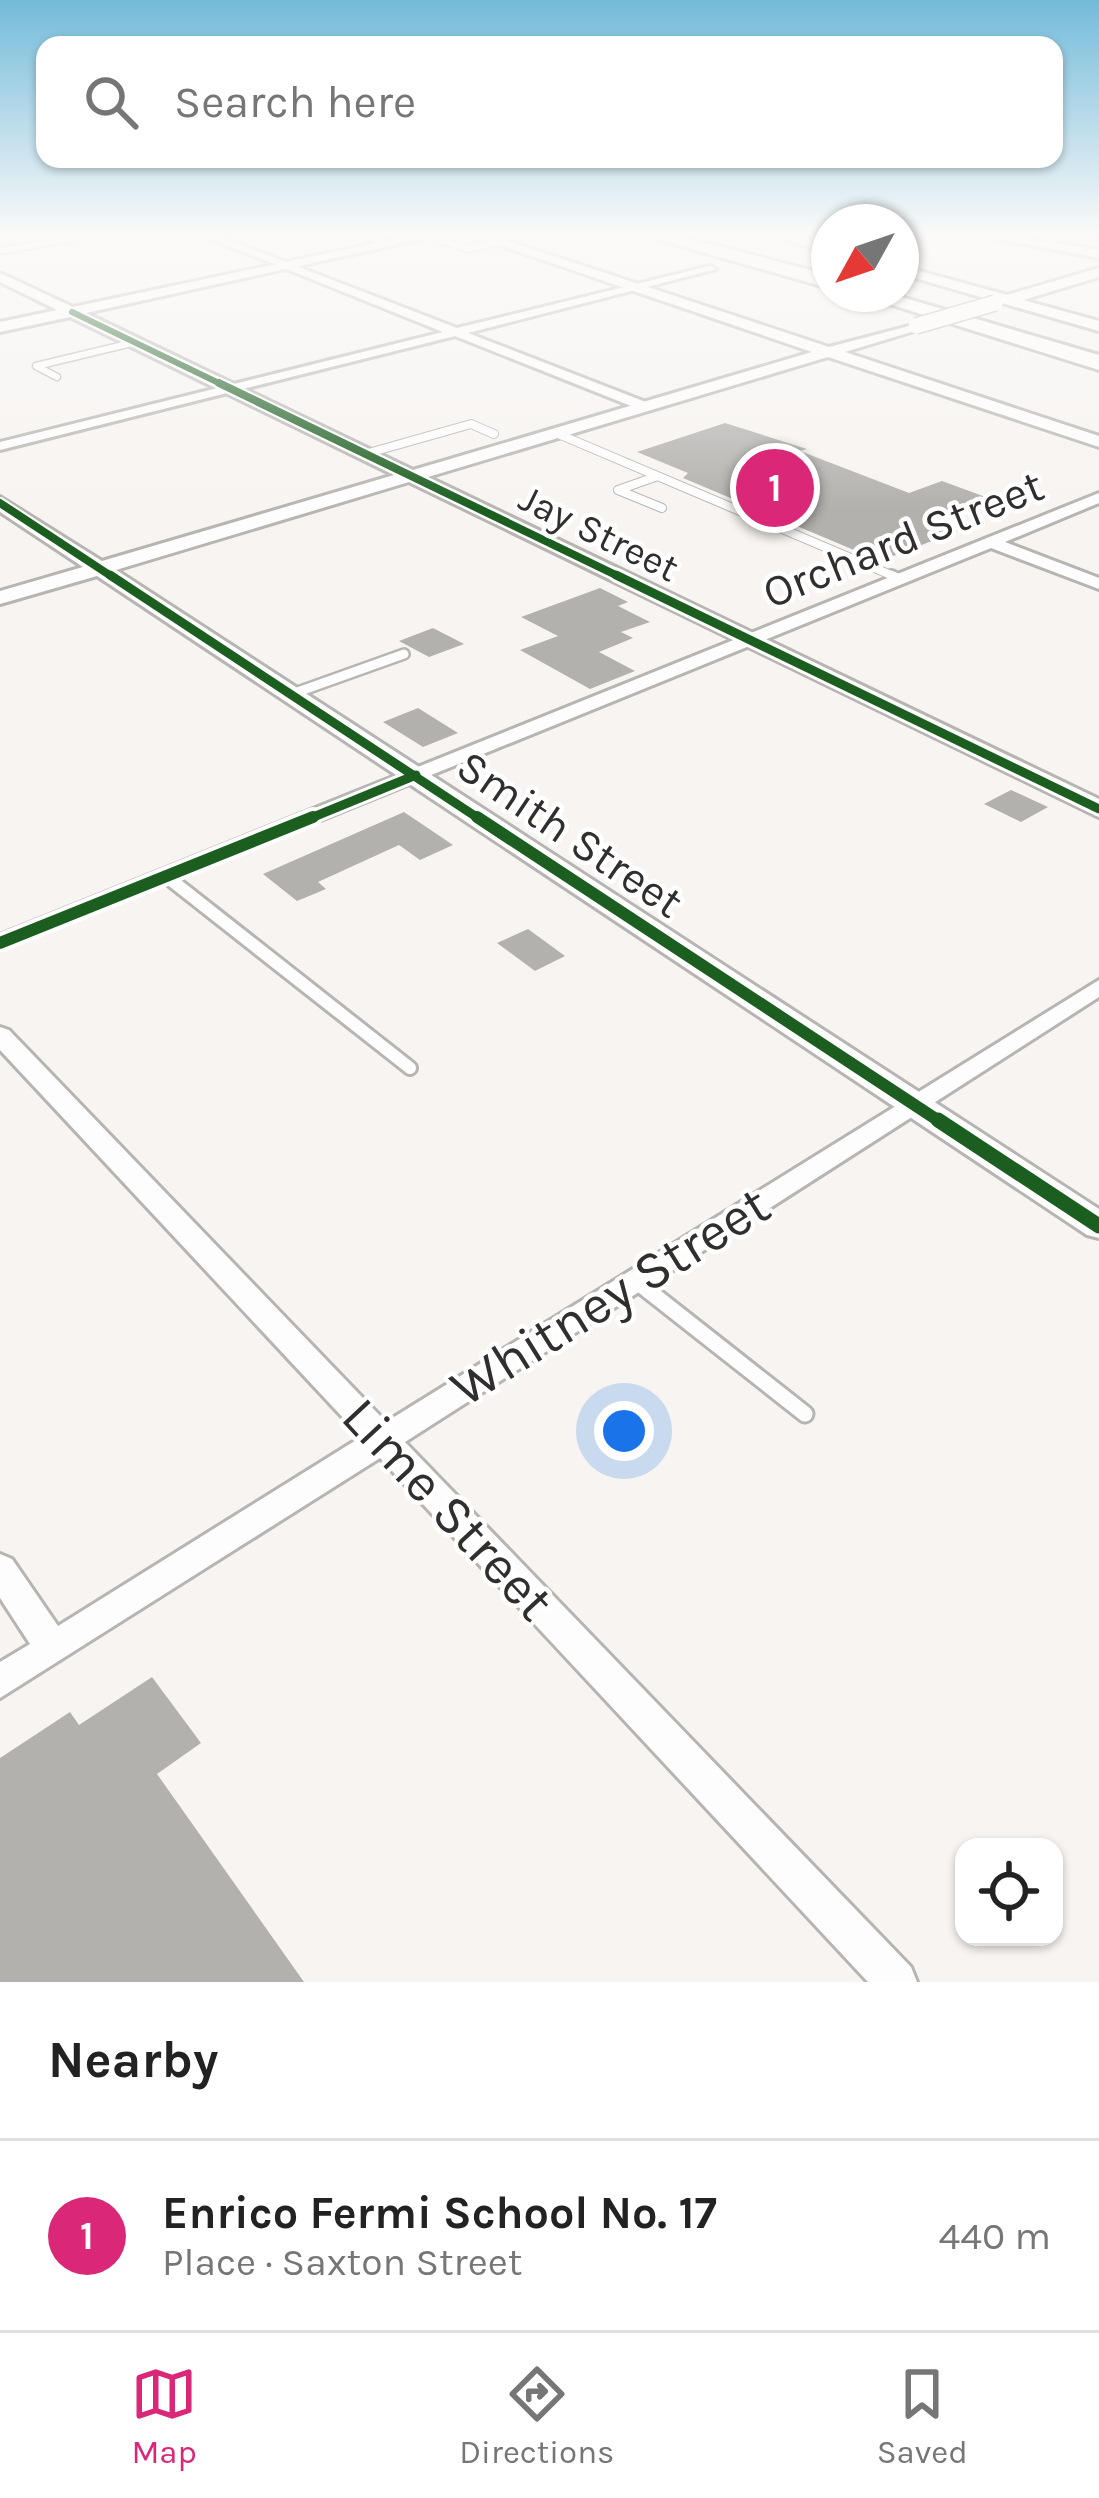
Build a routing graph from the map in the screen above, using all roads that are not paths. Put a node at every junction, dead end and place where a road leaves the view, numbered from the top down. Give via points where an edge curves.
1 (99, 324) edge
2 (437, 324) edge
3 (486, 324) edge
4 (747, 324) edge
5 (921, 324) edge
6 (970, 324) edge
7 (1015, 324) edge
8 (456, 332) junction
9 (136, 342) junction
10 (1099, 349) edge
11 (830, 352) junction
12 (1099, 363) edge
13 (57, 377) dead end
14 (231, 388) junction
15 (646, 407) junction
16 (494, 434) dead end
17 (556, 434) junction
18 (1099, 442) edge
19 (0, 446) edge
20 (365, 454) junction
21 (412, 476) junction
22 (656, 477) junction
23 (1099, 498) edge
24 (0, 503) edge
25 (662, 508) dead end
26 (992, 542) junction
27 (100, 568) junction
28 (900, 579) junction
29 (1099, 584) edge
30 (0, 598) edge
31 (750, 640) junction
32 (404, 654) dead end
33 (292, 694) junction
34 (416, 775) junction
35 (1099, 809) edge
36 (166, 876) junction
37 (0, 944) edge
38 (1099, 987) edge
39 (0, 1035) edge
40 (410, 1069) dead end
41 (913, 1105) junction
42 (1099, 1226) edge
43 (634, 1280) junction
44 (806, 1414) dead end
45 (383, 1440) junction
46 (0, 1569) edge
47 (53, 1648) junction
48 (0, 1682) edge
49 (896, 1982) edge

1 - 9 street, Jay Street
2 - 8 street
3 - 8 street
4 - 11 street
5 - 11 street, bridge
6 - 12 highway
7 - 10 highway
8 - 14 street
8 - 15 street
9 - 13 lane via 36,366
9 - 14 street, Jay Street
11 - 15 street
11 - 18 street
14 - 19 street
14 - 20 street, Jay Street
15 - 17 street
16 - 20 lane via 471,424
17 - 21 street
17 - 22 lane
20 - 21 street, Jay Street
21 - 27 street
21 - 31 street, Jay Street
22 - 25 lane via 618,490
22 - 28 lane
23 - 26 street, Orchard Street
24 - 27 street, Smith Street
26 - 28 street, Orchard Street
26 - 29 street
27 - 30 street
27 - 33 street, Smith Street
28 - 31 street, Orchard Street
31 - 34 street, Orchard Street
31 - 35 street, Jay Street
32 - 33 lane
33 - 34 street, Smith Street
34 - 36 street, Orchard Street
34 - 41 street, Smith Street
36 - 37 street, Orchard Street
36 - 40 lane
38 - 41 street, Whitney Street
39 - 45 street, Lime Street
41 - 42 street, Smith Street
41 - 43 street, Whitney Street
43 - 44 lane
43 - 45 street, Whitney Street
45 - 47 street, Whitney Street
45 - 49 street, Lime Street
46 - 47 street
47 - 48 street, Whitney Street

